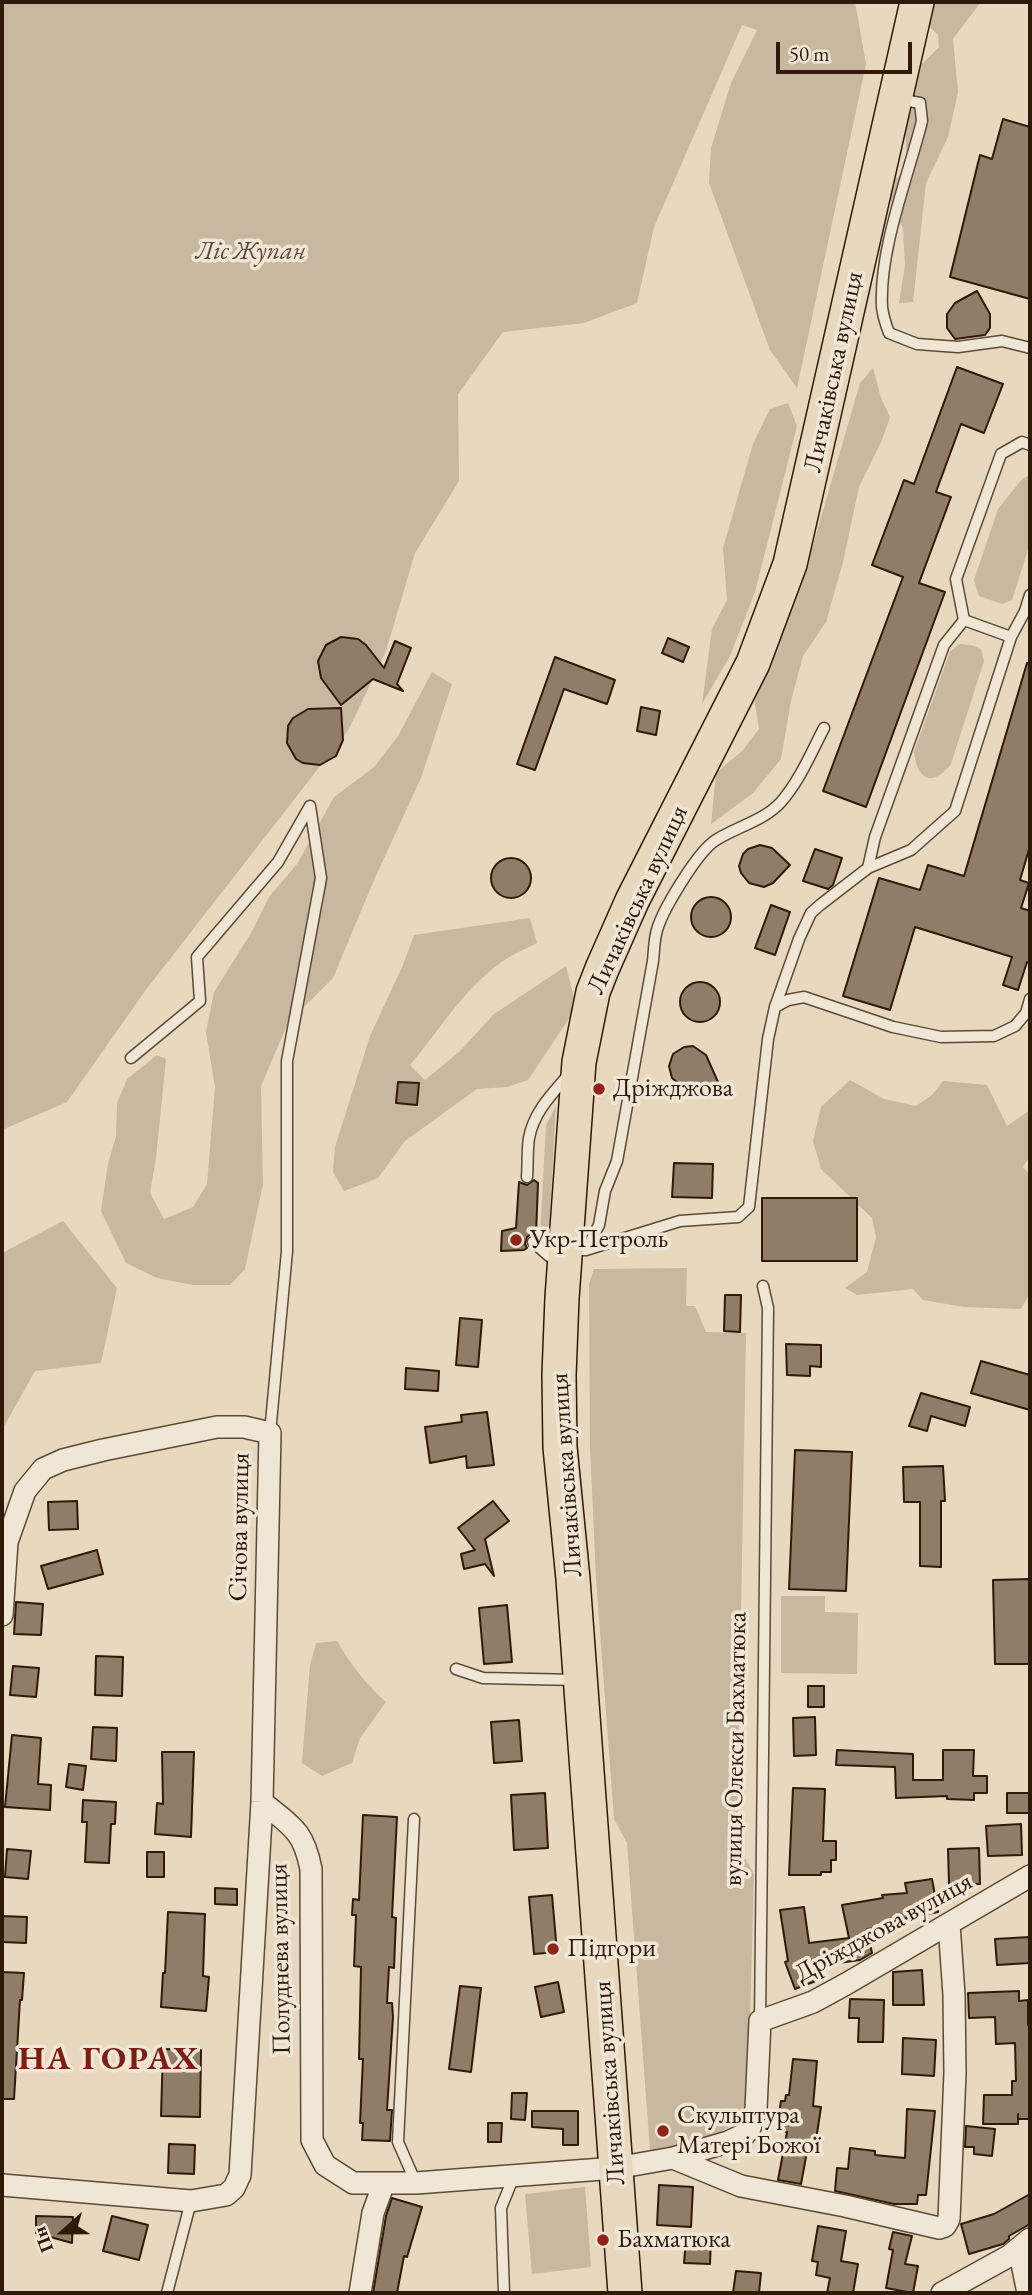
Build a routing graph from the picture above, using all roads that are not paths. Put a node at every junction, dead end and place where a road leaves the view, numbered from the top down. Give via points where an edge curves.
1 (917, 2) edge
2 (895, 98) junction
3 (1030, 348) edge
4 (1030, 445) edge
5 (1030, 595) edge
6 (964, 620) junction
7 (1012, 637) junction
8 (824, 728) dead end
9 (868, 868) junction
10 (1030, 999) edge
11 (775, 1007) junction
12 (131, 1058) dead end
13 (579, 1062) junction
14 (527, 1177) dead end
15 (533, 1242) dead end
16 (576, 1250) junction
17 (763, 1286) dead end
18 (270, 1433) junction
19 (2, 1615) edge
20 (456, 1670) dead end
21 (580, 1679) junction
22 (262, 1802) junction
23 (414, 1819) dead end
24 (1030, 1876) edge
25 (949, 1924) junction
26 (760, 2021) junction
27 (673, 2158) junction
28 (616, 2168) junction
29 (514, 2176) junction
30 (384, 2182) junction
31 (415, 2183) junction
32 (2, 2185) edge
33 (191, 2202) junction
34 (1025, 2244) edge
35 (166, 2293) edge
36 (359, 2293) edge
37 (504, 2293) edge
38 (625, 2293) edge
39 (942, 2293) edge
40 (1028, 2293) edge

1 - 2 main road, Личаківська вулиця
2 - 3 lane via 920,103 922,121 882,281 882,310 889,333 917,344 958,347 1002,341
2 - 13 main road, Личаківська вулиця via 790,564 753,663 602,969
4 - 6 lane via 1022,442 1001,454 956,579
5 - 7 lane
6 - 7 lane
6 - 9 lane via 944,645
7 - 9 lane via 955,811 911,850
8 - 16 lane via 779,804 702,850 656,933 617,1161 599,1225
9 - 11 lane via 811,914
10 - 11 lane via 1015,1026 994,1036 941,1037 893,1027 804,998
11 - 16 lane via 749,1207 738,1217 680,1221
12 - 18 lane via 200,1001 197,957 278,862 310,806 321,878 287,1061 287,1251
13 - 14 lane via 543,1104 529,1138
13 - 16 main road, Личаківська вулиця
15 - 16 lane via 549,1256
16 - 21 main road, Личаківська вулиця via 559,1375 559,1447
17 - 26 lane, вулиця Олекси Бахматюка via 768,1308
18 - 19 street, Січова вулиця via 217,1427 103,1450 43,1469 25,1490 10,1531
18 - 22 street, Січова вулиця
20 - 21 lane via 483,1678
21 - 28 main road, Личаківська вулиця
22 - 30 street, Полуднева вулиця via 303,1839 311,1869 312,2140 325,2165 353,2183
22 - 33 street, Полуднева вулиця via 240,2175 226,2195
23 - 31 lane via 398,2142
24 - 25 street, Дріжджова вулиця
25 - 26 street, Дріжджова вулиця via 813,2002
25 - 27 street via 955,2073 948,2222 939,2228 741,2186
26 - 27 street, вулиця Олекси Бахматюка via 756,2109 750,2128 728,2142
27 - 28 street, вулиця Олекси Бахматюка
28 - 29 street, Полуднева вулиця
28 - 38 main road, Личаківська вулиця
29 - 31 street, Полуднева вулиця
29 - 37 lane via 501,2208
30 - 31 street, Полуднева вулиця
30 - 36 street via 373,2213
32 - 33 street, Полуднева вулиця
33 - 35 lane
34 - 39 street
34 - 40 street

